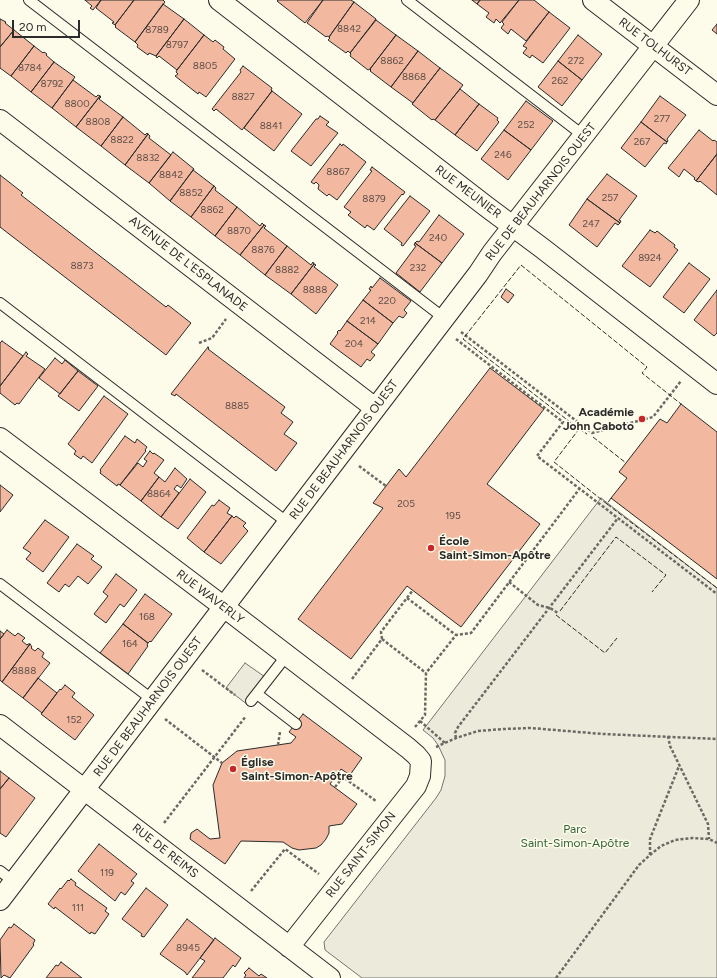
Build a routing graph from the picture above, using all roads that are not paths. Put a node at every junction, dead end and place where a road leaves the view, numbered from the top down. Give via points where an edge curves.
1 (29, 0) edge
2 (219, 0) edge
3 (407, 0) edge
4 (593, 0) edge
5 (689, 0) edge
6 (654, 46) junction
7 (717, 95) edge
8 (0, 120) edge
9 (584, 136) junction
10 (514, 226) junction
11 (0, 303) edge
12 (444, 318) junction
13 (717, 384) edge
14 (375, 408) junction
15 (0, 438) edge
16 (288, 523) junction
17 (0, 584) edge
18 (224, 607) junction
19 (287, 655) junction
20 (153, 700) junction
21 (296, 724) dead end
22 (0, 725) edge
23 (419, 758) joint
24 (84, 789) junction
25 (7, 877) edge
26 (0, 900) edge
27 (289, 947) junction
28 (330, 978) edge

1 - 12 lane
2 - 10 street, RUE MEUNIER
3 - 9 lane
4 - 6 street, RUE TOLHURST
5 - 6 street, RUE DE BEAUHARNOIS OUEST
6 - 7 street, RUE TOLHURST
6 - 9 street, RUE DE BEAUHARNOIS OUEST
8 - 14 street, AVENUE DE L'ESPLANADE
9 - 10 street, RUE DE BEAUHARNOIS OUEST
10 - 12 street, RUE DE BEAUHARNOIS OUEST
10 - 13 street, RUE MEUNIER
11 - 16 lane
12 - 14 street, RUE DE BEAUHARNOIS OUEST
14 - 16 street, RUE DE BEAUHARNOIS OUEST
15 - 18 street, RUE WAVERLY
16 - 18 street, RUE DE BEAUHARNOIS OUEST
17 - 20 lane
18 - 19 street, RUE WAVERLY
18 - 20 street, RUE DE BEAUHARNOIS OUEST
19 - 21 lane via 254,697
19 - 23 street, RUE WAVERLY
20 - 24 street, RUE DE BEAUHARNOIS OUEST
22 - 24 street, RUE DE REIMS
23 - 27 street, RUE SAINT-SIMON via 421,772 416,786
24 - 25 street, RUE DE BEAUHARNOIS OUEST
24 - 27 street, RUE DE REIMS
25 - 26 street, RUE DE BEAUHARNOIS OUEST
27 - 28 street, RUE DE REIMS

